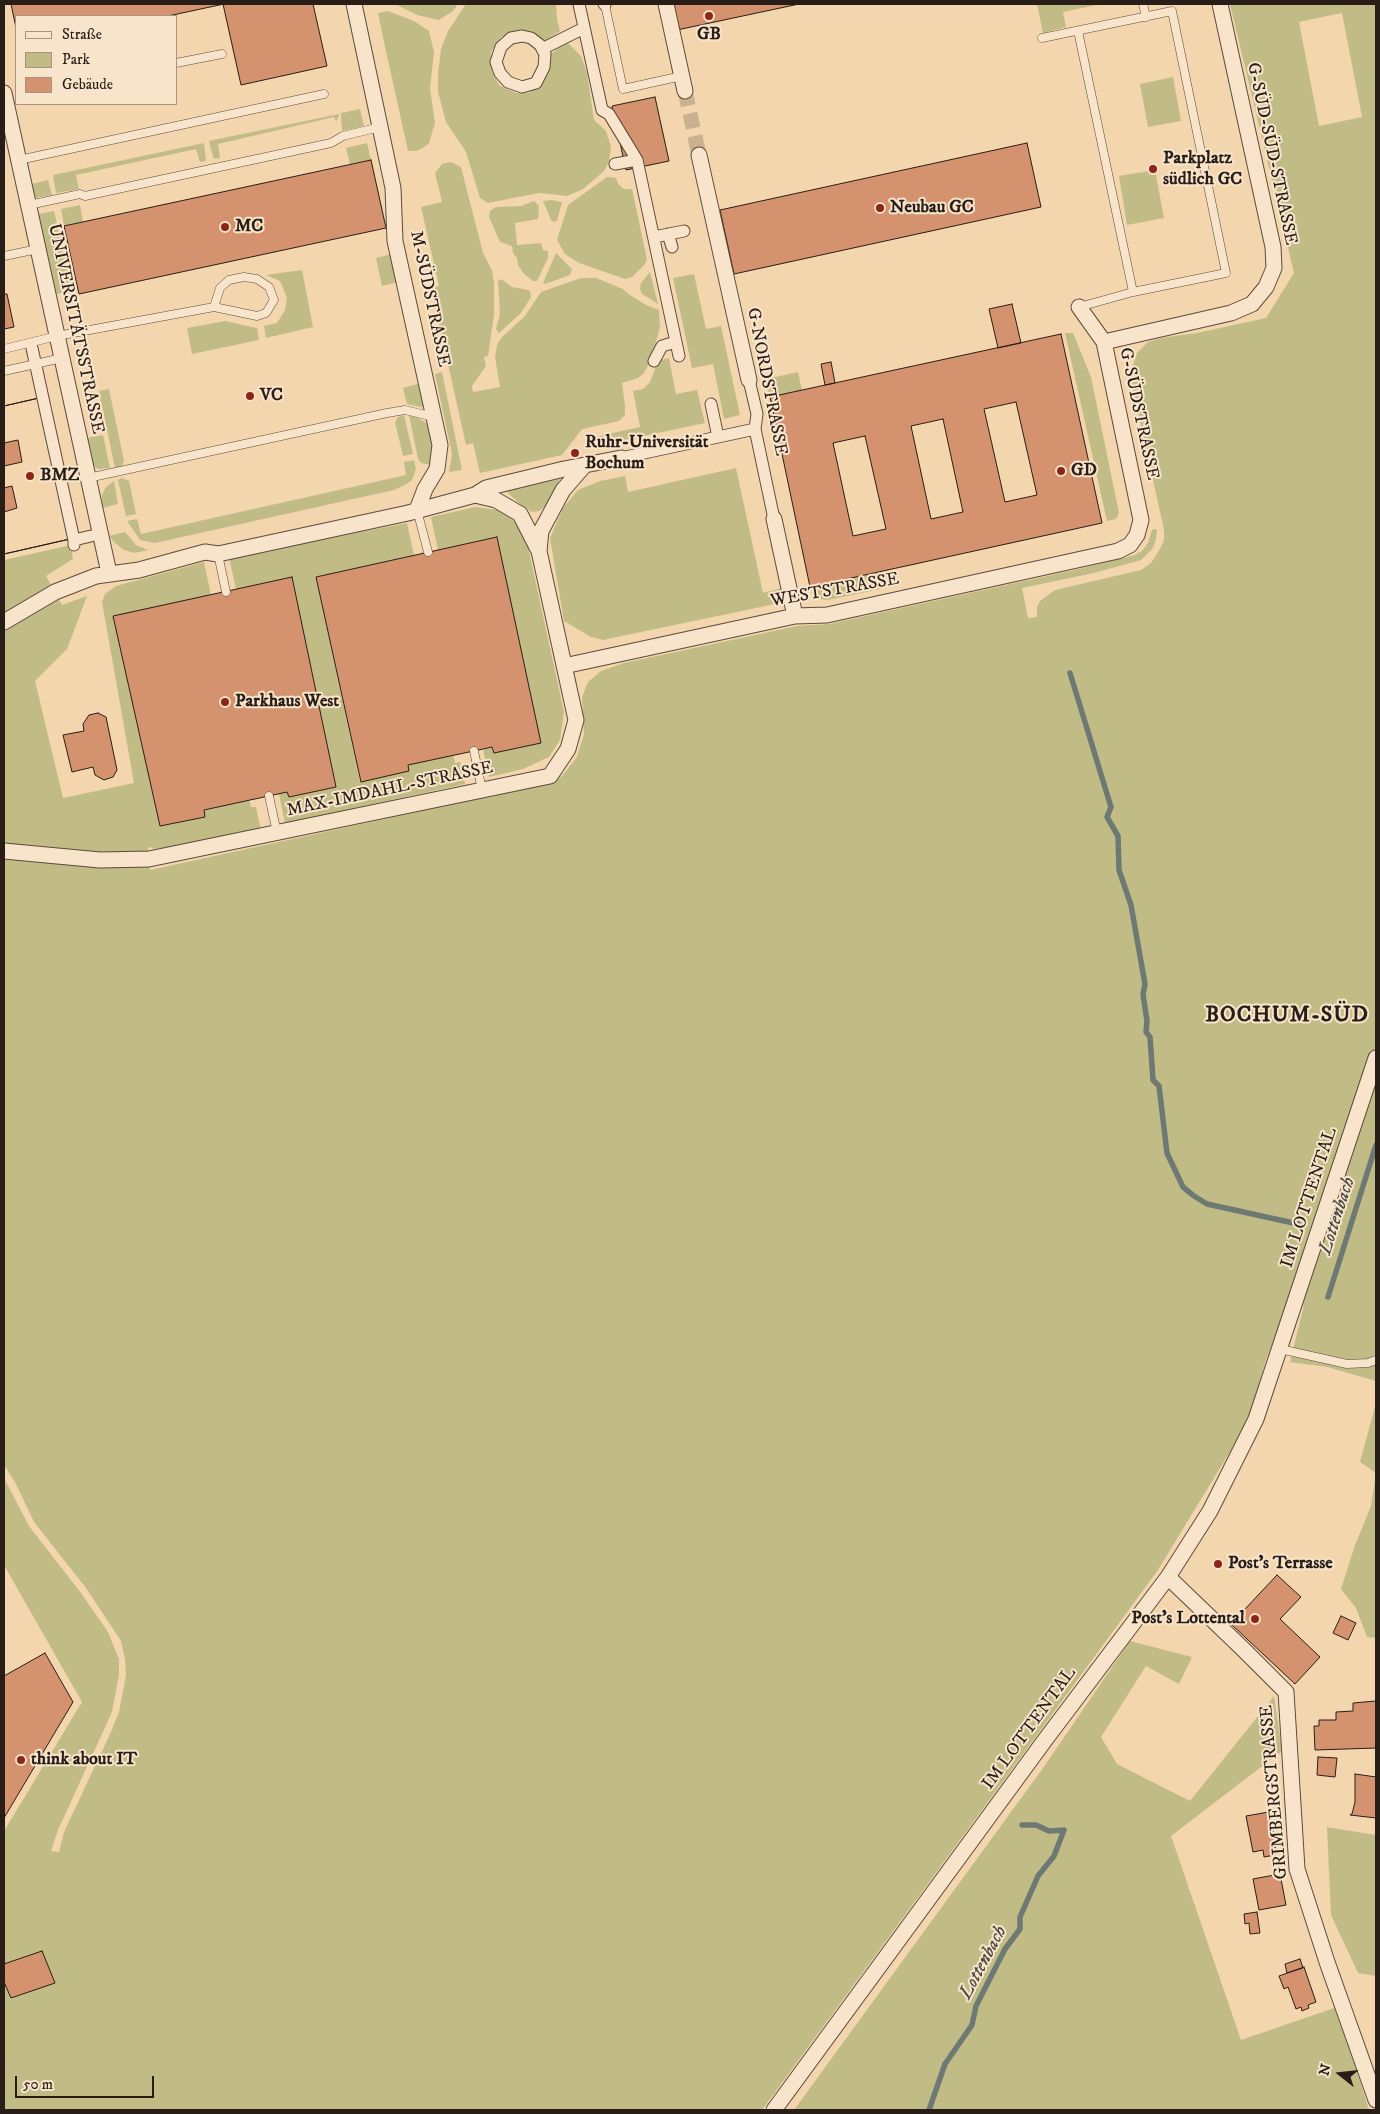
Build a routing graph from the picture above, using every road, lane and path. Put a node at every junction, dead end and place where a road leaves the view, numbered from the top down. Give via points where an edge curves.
1 (354, 4) edge
2 (579, 4) edge
3 (604, 4) edge
4 (666, 4) edge
5 (1143, 4) edge
6 (1220, 4) edge
7 (1146, 17) junction
8 (584, 28) junction
9 (1078, 31) junction
10 (1042, 38) dead end
11 (542, 49) junction
12 (222, 54) dead end
13 (178, 63) edge
14 (683, 83) joint
15 (324, 94) dead end
16 (8, 97) edge
17 (380, 128) junction
18 (699, 155) tunnel mouth
19 (19, 160) junction
20 (637, 160) junction
21 (614, 164) dead end
22 (28, 205) junction
23 (684, 231) dead end
24 (668, 234) junction
25 (654, 236) junction
26 (672, 247) dead end
27 (38, 248) junction
28 (4, 256) edge
29 (660, 264) junction
30 (648, 266) dead end
31 (1133, 292) junction
32 (214, 306) junction
33 (1078, 307) joint
34 (57, 336) junction
35 (676, 342) junction
36 (1104, 342) junction
37 (4, 348) edge
38 (32, 348) dead end
39 (679, 356) dead end
40 (62, 358) junction
41 (654, 361) dead end
42 (36, 364) junction
43 (4, 371) edge
44 (749, 380) joint
45 (711, 404) dead end
46 (434, 417) junction
47 (755, 429) junction
48 (718, 437) junction
49 (621, 458) joint
50 (583, 467) junction
51 (88, 478) junction
52 (475, 495) junction
53 (417, 510) junction
54 (774, 519) joint
55 (1138, 535) joint
56 (91, 536) dead end
57 (539, 551) junction
58 (428, 552) dead end
59 (218, 554) junction
60 (109, 573) junction
61 (226, 592) dead end
62 (795, 616) junction
63 (4, 622) edge
64 (564, 666) junction
65 (474, 751) dead end
66 (482, 790) junction
67 (269, 796) dead end
68 (276, 834) junction
69 (4, 851) edge
70 (1376, 1058) edge
71 (1280, 1349) junction
72 (1376, 1360) edge
73 (1168, 1577) junction
74 (1376, 2100) edge
75 (774, 2110) edge

1 - 17 street, M-SÜDSTRASSE
2 - 8 street
3 - 14 lane via 623,89
4 - 14 street
5 - 7 lane
6 - 36 street, G-SÜD-SÜD-STRASSE via 1273,247 1274,268 1266,287 1252,304 1231,313
7 - 9 lane
7 - 31 lane via 1172,11 1226,273
8 - 11 street
8 - 20 street via 602,110 609,114
9 - 10 lane
9 - 31 lane
11 - 11 street via 531,38 511,38 501,47 496,62 500,73 508,82 522,87 536,83 544,67
12 - 13 lane
15 - 19 lane
16 - 19 street, UNIVERSITÄTSSTRASSE
17 - 22 lane via 343,136 331,143
17 - 46 street, M-SÜDSTRASSE via 393,188 395,240
18 - 44 street, G-NORDSTRASSE
19 - 22 street, UNIVERSITÄTSSTRASSE
20 - 21 street
20 - 25 street
22 - 27 street, UNIVERSITÄTSSTRASSE
23 - 24 street
24 - 25 street
24 - 26 street
25 - 29 street
27 - 28 lane
27 - 34 street, UNIVERSITÄTSSTRASSE
29 - 30 street
29 - 35 street via 664,306
31 - 33 lane
32 - 32 lane via 257,316 266,313 274,300 269,287 257,279 244,277 229,280 220,288
32 - 34 lane
33 - 36 street, G-SÜDSTRASSE
34 - 37 lane
34 - 40 street, UNIVERSITÄTSSTRASSE
35 - 39 street
35 - 41 street via 662,346
36 - 55 street, G-SÜDSTRASSE via 1140,520
38 - 42 street
40 - 42 lane
40 - 51 street, UNIVERSITÄTSSTRASSE
42 - 43 lane
42 - 56 street via 74,542
44 - 47 street, G-NORDSTRASSE via 757,414
45 - 48 street
46 - 51 lane via 405,410 387,413
46 - 53 street, M-SÜDSTRASSE via 440,445 437,469
47 - 48 street
47 - 54 street, G-NORDSTRASSE
48 - 49 street
49 - 50 street
50 - 52 street via 564,468 486,488
50 - 57 street, MAX-IMDAHL-STRASSE via 562,490 541,531
51 - 60 street, UNIVERSITÄTSSTRASSE
52 - 53 street
52 - 57 street, MAX-IMDAHL-STRASSE via 496,500 520,514
53 - 58 lane
53 - 59 street
54 - 62 street, G-NORDSTRASSE
55 - 62 street, WESTSTRASSE via 1130,545 1118,551 827,615
57 - 64 street, MAX-IMDAHL-STRASSE
59 - 60 street via 205,552 139,570
59 - 61 lane
60 - 63 street via 55,592
62 - 64 street, WESTSTRASSE
64 - 66 street, MAX-IMDAHL-STRASSE via 576,720 568,749 550,776
65 - 66 lane
66 - 68 street, MAX-IMDAHL-STRASSE
67 - 68 lane
68 - 69 street, MAX-IMDAHL-STRASSE via 149,859 100,860
70 - 71 street, IM LOTTENTAL
71 - 72 lane via 1347,1364
71 - 73 street, IM LOTTENTAL via 1256,1419 1210,1511
73 - 74 street, GRIMBERGSTRASSE via 1286,1692 1297,1868
73 - 75 street, IM LOTTENTAL

